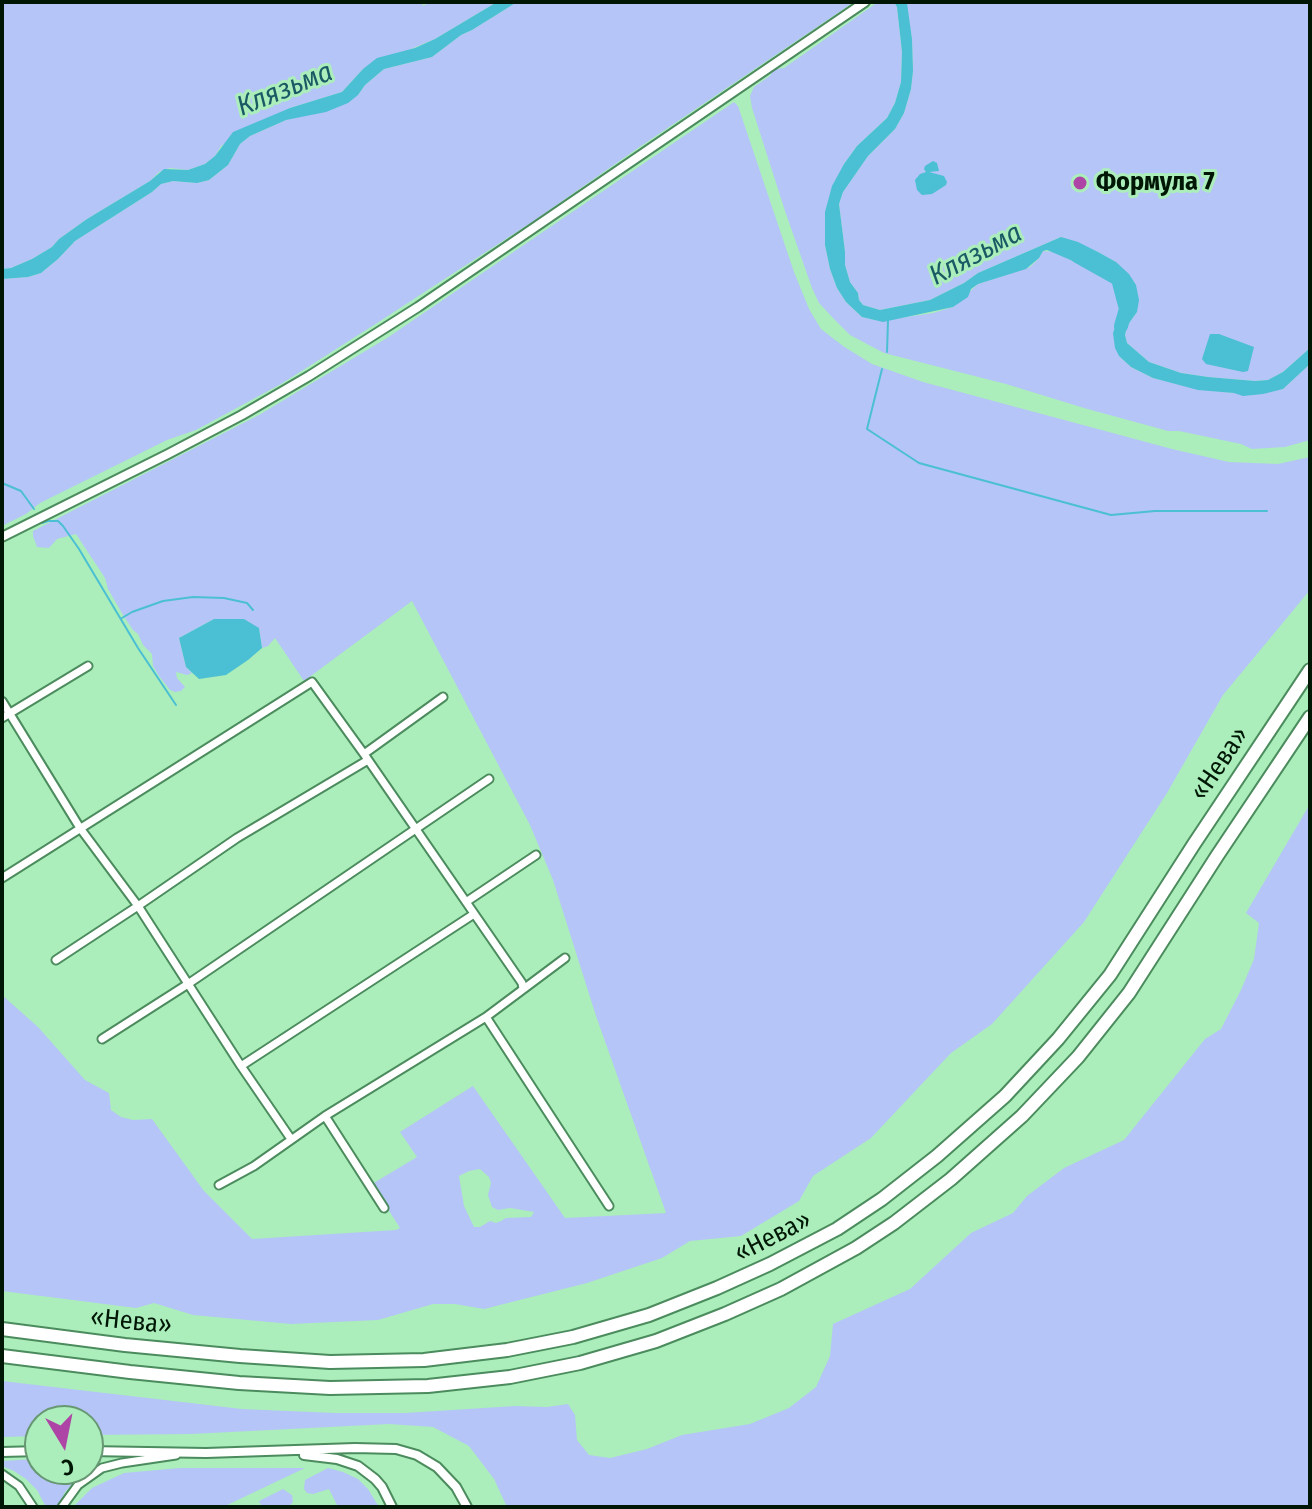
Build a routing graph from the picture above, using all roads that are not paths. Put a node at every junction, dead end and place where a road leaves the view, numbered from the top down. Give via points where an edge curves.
1 (865, 2) edge
2 (2, 537) edge
3 (88, 666) dead end
4 (1310, 670) edge
5 (443, 697) dead end
6 (2, 701) edge
7 (6, 716) edge
8 (1310, 717) edge
9 (366, 757) junction
10 (489, 779) dead end
11 (80, 828) junction
12 (416, 830) junction
13 (536, 855) dead end
14 (2, 878) edge
15 (466, 902) junction
16 (138, 906) junction
17 (474, 914) junction
18 (565, 958) dead end
19 (56, 960) dead end
20 (188, 984) junction
21 (523, 989) junction
22 (486, 1017) junction
23 (102, 1039) dead end
24 (241, 1066) junction
25 (325, 1116) junction
26 (291, 1139) junction
27 (219, 1185) dead end
28 (609, 1206) dead end
29 (384, 1208) dead end
30 (2, 1329) edge
31 (2, 1356) edge
32 (24, 1451) edge
33 (104, 1451) edge
34 (2, 1452) edge
35 (263, 1452) junction
36 (206, 1453) junction
37 (2, 1474) edge
38 (33, 1507) edge
39 (62, 1507) edge
40 (392, 1507) edge
41 (467, 1507) edge

1 - 2 street via 309,376
3 - 7 street
4 - 30 highway, «Нева» via 1110,975 1058,1039 1005,1096 882,1199 770,1264 649,1315 573,1337 424,1360 330,1362 240,1356
5 - 9 street
6 - 7 street
7 - 11 street
8 - 31 highway, «Нева» via 1129,993 1078,1057 951,1179 869,1240 781,1289 656,1341 580,1363 428,1386 239,1383
9 - 11 street via 312,682
9 - 12 street
9 - 16 street
10 - 12 street
11 - 14 street
11 - 16 street
12 - 15 street
12 - 20 street
13 - 15 street
15 - 17 street
16 - 19 street
16 - 20 street
17 - 21 street
17 - 24 street
18 - 21 street
20 - 23 street
20 - 24 street
21 - 22 street
22 - 25 street
22 - 28 street
24 - 26 street
25 - 26 street
25 - 29 street
26 - 27 street
32 - 34 street
33 - 36 street
35 - 36 street
35 - 40 street via 323,1456 358,1466 375,1479
35 - 41 street via 369,1447 407,1451 448,1476
36 - 39 street via 102,1468 78,1485
37 - 38 street via 19,1486

